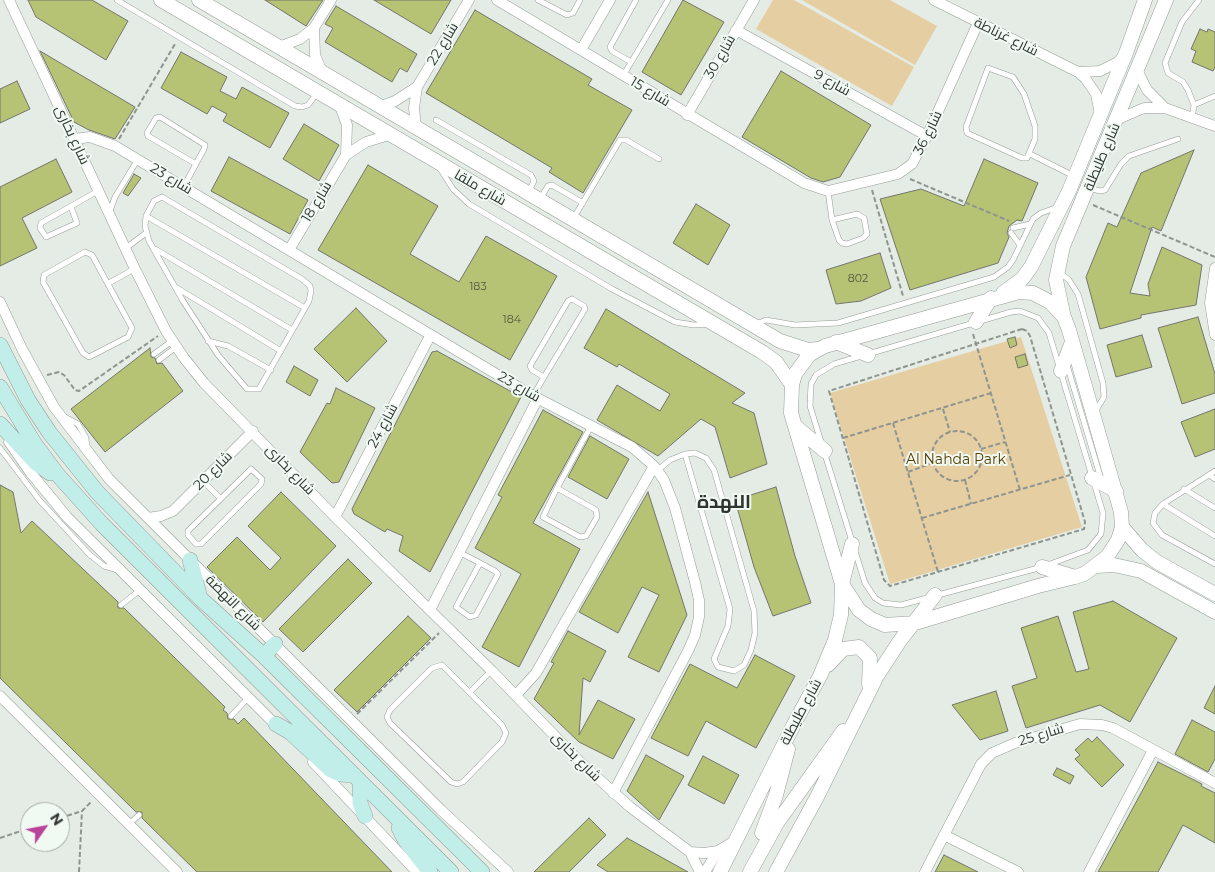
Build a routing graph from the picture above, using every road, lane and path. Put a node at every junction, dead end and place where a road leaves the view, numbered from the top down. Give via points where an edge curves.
1 (9, 0) edge
2 (117, 0) edge
3 (161, 0) edge
4 (199, 0) edge
5 (331, 0) edge
6 (469, 0) edge
7 (498, 0) edge
8 (538, 0) edge
9 (580, 0) edge
10 (610, 0) edge
11 (636, 0) edge
12 (668, 0) edge
13 (754, 0) edge
14 (934, 0) edge
15 (1159, 0) edge
16 (1166, 0) edge
17 (1199, 0) edge
18 (1145, 2) edge
19 (218, 6) edge
20 (1157, 20) junction
21 (978, 23) junction
22 (314, 28) junction
23 (736, 30) junction
24 (179, 37) junction
25 (279, 47) junction
26 (580, 50) junction
27 (1126, 53) junction
28 (631, 62) junction
29 (1078, 72) junction
30 (1138, 72) junction
31 (323, 73) junction
32 (623, 76) junction
33 (417, 87) junction
34 (318, 92) junction
35 (1215, 96) edge
36 (1194, 105) junction
37 (340, 106) junction
38 (379, 107) junction
39 (1165, 108) junction
40 (1100, 114) junction
41 (687, 115) junction
42 (1192, 118) junction
43 (1118, 119) junction
44 (436, 120) dead end
45 (1215, 126) edge
46 (416, 128) junction
47 (390, 135) junction
48 (927, 136) junction
49 (74, 139) junction
50 (1178, 139) dead end
51 (115, 146) junction
52 (1030, 154) junction
53 (346, 155) junction
54 (138, 159) junction
55 (659, 159) dead end
56 (436, 162) junction
57 (196, 164) junction
58 (898, 174) junction
59 (1074, 176) junction
60 (870, 183) junction
61 (184, 186) junction
62 (98, 191) junction
63 (828, 191) junction
64 (1069, 191) junction
65 (1086, 195) junction
66 (533, 197) junction
67 (583, 203) junction
68 (1061, 206) junction
69 (71, 207) junction
70 (109, 214) junction
71 (146, 216) junction
72 (573, 220) junction
73 (832, 220) junction
74 (1030, 224) junction
75 (1072, 225) junction
76 (1021, 226) junction
77 (146, 233) junction
78 (1020, 245) junction
79 (153, 248) junction
80 (126, 249) junction
81 (289, 250) junction
82 (1215, 257) edge
83 (1215, 268) edge
84 (135, 269) junction
85 (1056, 270) junction
86 (109, 283) junction
87 (175, 287) junction
88 (996, 297) junction
89 (0, 302) edge
90 (905, 303) junction
91 (305, 308) junction
92 (1064, 317) junction
93 (713, 323) junction
94 (973, 323) junction
95 (753, 326) junction
96 (292, 330) junction
97 (166, 331) junction
98 (430, 336) junction
99 (1215, 336) edge
100 (208, 340) junction
101 (836, 342) junction
102 (1072, 342) junction
103 (174, 344) junction
104 (977, 344) junction
105 (0, 345) edge
106 (818, 348) junction
107 (281, 351) junction
108 (154, 354) dead end
109 (868, 355) junction
110 (159, 360) dead end
111 (1063, 366) junction
112 (270, 370) junction
113 (44, 376) dead end
114 (544, 377) junction
115 (792, 385) junction
116 (0, 388) edge
117 (991, 393) junction
118 (536, 397) junction
119 (943, 409) junction
120 (1094, 415) junction
121 (893, 423) junction
122 (0, 424) edge
123 (591, 426) junction
124 (795, 426) junction
125 (0, 428) edge
126 (253, 431) junction
127 (950, 432) junction
128 (842, 438) junction
129 (1005, 442) junction
130 (0, 448) edge
131 (981, 449) junction
132 (825, 452) junction
133 (685, 454) junction
134 (933, 463) junction
135 (656, 469) junction
136 (908, 472) junction
137 (1215, 472) edge
138 (57, 474) junction
139 (1070, 474) junction
140 (1209, 475) junction
141 (1215, 479) edge
142 (965, 480) junction
143 (1097, 481) junction
144 (204, 482) junction
145 (557, 488) junction
146 (1184, 489) junction
147 (1020, 490) junction
148 (1116, 491) junction
149 (220, 498) junction
150 (971, 504) junction
151 (1163, 504) junction
152 (1215, 508) edge
153 (173, 511) junction
154 (335, 517) junction
155 (148, 518) junction
156 (922, 518) junction
157 (1122, 527) junction
158 (166, 536) junction
159 (1215, 536) edge
160 (852, 544) junction
161 (459, 552) junction
162 (190, 560) junction
163 (480, 563) junction
164 (1215, 564) edge
165 (1096, 566) junction
166 (1042, 567) junction
167 (121, 570) junction
168 (938, 572) junction
169 (1075, 577) junction
170 (842, 584) junction
171 (140, 590) junction
172 (1215, 594) edge
173 (935, 595) junction
174 (201, 599) junction
175 (121, 605) dead end
176 (430, 610) junction
177 (1215, 612) edge
178 (915, 622) junction
179 (446, 626) junction
180 (275, 644) junction
181 (264, 656) junction
182 (492, 671) junction
183 (820, 676) junction
184 (470, 692) junction
185 (516, 695) junction
186 (868, 695) junction
187 (0, 696) edge
188 (249, 697) junction
189 (859, 715) junction
190 (230, 716) dead end
191 (351, 720) junction
192 (276, 724) junction
193 (794, 724) junction
194 (1153, 750) junction
195 (357, 779) junction
196 (1215, 783) edge
197 (613, 793) junction
198 (99, 794) junction
199 (82, 811) junction
200 (70, 815) edge
201 (138, 815) dead end
202 (365, 816) junction
203 (397, 819) junction
204 (129, 824) junction
205 (20, 831) edge
206 (944, 835) junction
207 (0, 838) edge
208 (737, 840) junction
209 (718, 851) junction
210 (690, 852) junction
211 (779, 869) edge
212 (79, 872) edge
213 (177, 872) edge
214 (417, 872) edge
215 (430, 872) edge
216 (451, 872) edge
217 (483, 872) edge
218 (508, 872) edge
219 (700, 872) edge
220 (704, 872) edge
221 (720, 872) edge
222 (742, 872) edge
223 (750, 872) edge
224 (925, 872) edge
225 (1018, 872) edge
226 (1089, 872) edge

1 - 49 street, شارع بخارى
2 - 24 lane
3 - 34 street, شارع ملقا
4 - 19 street, شارع ملقا
5 - 22 street
6 - 33 street, شارع 22
7 - 26 street, شارع 15
8 - 9 lane via 567,15
10 - 26 street
11 - 28 lane via 610,47
12 - 28 lane
13 - 23 street, شارع 30
14 - 21 street, شارع غرناطة
15 - 20 street via 1155,13
16 - 20 street, شارع طليطلة
17 - 36 lane via 1182,22 1165,63 1168,73 1185,85
18 - 27 street, شارع طليطلة
19 - 25 street, شارع ملقا
20 - 30 street, شارع طليطلة
21 - 29 street, شارع غرناطة
21 - 48 street, شارع 36
22 - 25 street via 300,39
22 - 31 street via 315,55
23 - 41 street, شارع 30
23 - 48 street, شارع 9
24 - 34 lane via 295,106 305,106
24 - 51 path
25 - 31 street, شارع ملقا
26 - 32 street, شارع 15
27 - 29 street via 1109,68
27 - 40 street, شارع طليطلة
28 - 32 lane
29 - 40 street, شارع غرناطة via 1096,94
30 - 39 street via 1147,90
30 - 43 street, شارع طليطلة
31 - 38 street, شارع ملقا
32 - 41 street, شارع 15
33 - 38 street, شارع 22
33 - 46 street, شارع 22
34 - 37 street, شارع ملقا
35 - 36 lane
36 - 42 lane
37 - 47 street, شارع ملقا
37 - 53 street, شارع 18 via 347,125
38 - 46 street, شارع ملقا
39 - 42 street
39 - 43 street via 1144,108
40 - 59 street, شارع طليطلة
41 - 63 street, شارع 15 via 804,182
42 - 45 street
43 - 65 street, شارع طليطلة
44 - 66 lane via 533,176
46 - 66 street, شارع ملقا
47 - 53 street, شارع 18 via 366,142
47 - 56 street, شارع ملقا
48 - 58 street, شارع 36 via 912,164
49 - 51 street, شارع 23 via 90,137
49 - 62 street, شارع بخارى
50 - 65 lane via 1129,156 1106,190
51 - 54 street, شارع 23
52 - 52 lane via 1035,126 1019,84 1013,78 988,68 966,127 967,132 1022,158
52 - 59 lane
53 - 81 street, شارع 18
54 - 61 street, شارع 23
54 - 70 lane via 115,197
55 - 67 lane via 622,139
56 - 93 street, شارع ملقا
56 - 93 lane via 446,181 469,204 612,289 675,322
57 - 57 lane via 204,144 160,117 156,118 148,136
57 - 61 lane
58 - 60 street, شارع 36
58 - 76 path
59 - 64 street, شارع طليطلة
60 - 63 street, شارع 36
60 - 90 path
61 - 81 street, شارع 23
62 - 69 lane
62 - 70 street, شارع بخارى
63 - 73 lane
64 - 68 street, شارع طليطلة
64 - 75 street via 1064,220 1066,225
65 - 75 street, شارع طليطلة
65 - 82 path
66 - 67 lane via 552,185
66 - 72 street, شارع ملقا
67 - 72 lane
68 - 74 lane via 1040,213
68 - 88 street, شارع طليطلة via 1031,267 1018,282
69 - 69 lane via 41,223 40,228 46,238 77,223
70 - 80 street, شارع بخارى
71 - 77 lane
71 - 91 lane
71 - 91 lane via 156,199 168,198 306,282 311,291
72 - 95 street, شارع ملقا
73 - 73 lane via 838,240 844,244 865,238 868,234 864,218 860,215
74 - 76 lane
74 - 78 lane
75 - 85 street, شارع طليطلة
76 - 78 lane via 1012,230
77 - 79 lane
77 - 80 lane
78 - 90 lane via 1008,267 994,277
79 - 87 lane
79 - 96 lane
80 - 84 street, شارع بخارى
81 - 98 street, شارع 23
83 - 99 street via 1210,303
84 - 86 lane
84 - 97 street, شارع بخارى
85 - 92 street, شارع طليطلة
85 - 120 lane via 1069,280 1078,294 1103,383 1104,397
86 - 86 lane via 92,255 85,252 43,278 84,354 89,357 128,337 132,331
87 - 100 lane
87 - 107 lane
88 - 92 street via 1033,293 1050,302
88 - 94 street
88 - 101 street
89 - 155 street, شارع النهضة via 22,349 60,415 86,452
90 - 95 lane via 838,323 808,325 766,320
91 - 96 lane
92 - 102 street, شارع طليطلة
93 - 115 street, شارع ملقا via 769,357
94 - 104 path
94 - 109 lane
94 - 111 lane via 1011,312 1029,313 1038,318 1049,332
95 - 106 street, شارع ملقا via 789,345 808,350
96 - 107 lane
97 - 103 street, شارع بخارى
97 - 113 path via 79,391 58,372
98 - 118 street, شارع 23
98 - 154 street, شارع 24
100 - 112 lane via 228,346
100 - 112 lane via 247,388 258,389
101 - 106 street
101 - 109 street
102 - 111 street
102 - 120 street, شارع طليطلة
103 - 108 lane
103 - 110 lane
103 - 126 street, شارع بخارى via 204,383
104 - 117 path
104 - 128 path via 830,390
104 - 139 path via 1022,330 1029,333
105 - 174 main road, شارع النهضة via 28,400 72,463
106 - 115 street via 801,364
107 - 112 lane
109 - 132 lane via 824,368 812,384 810,406
111 - 143 lane
111 - 143 lane
114 - 114 lane via 586,309 572,300 568,301 530,366
114 - 118 lane
115 - 124 street via 791,413
116 - 138 main road via 34,444
117 - 119 path
117 - 129 path
118 - 123 street, شارع 23
118 - 161 street
119 - 121 path
119 - 127 path
120 - 148 street, شارع طليطلة
121 - 128 path
121 - 136 path
122 - 138 main road via 40,468
123 - 135 street, شارع 23 via 637,451
123 - 145 lane
124 - 132 street
124 - 170 street
125 - 167 street via 54,502
126 - 144 street, شارع 20
126 - 154 street, شارع بخارى
127 - 131 path via 966,433 978,442
127 - 134 path via 934,448
128 - 168 path via 886,582 893,586
129 - 131 path
129 - 147 path
130 - 167 lane via 40,501 90,555 104,566
131 - 142 path via 979,468
132 - 160 lane
133 - 133 lane via 730,604 730,621 714,656 715,662 721,668 734,671 744,665 751,650 755,633 754,611 711,463 700,455
133 - 135 lane
134 - 136 path
134 - 142 path via 946,478
135 - 185 street via 536,673
135 - 197 street, شارع 23 via 675,508 699,600 699,617 688,651
136 - 156 path
137 - 140 lane
138 - 195 main road via 102,524
139 - 147 path
139 - 168 path via 1085,522 1082,531
140 - 141 lane
140 - 146 lane
142 - 150 path
143 - 148 street
143 - 166 lane via 1104,520 1098,540 1088,550
144 - 149 lane
144 - 153 street, شارع 20
145 - 145 lane via 542,515 580,537 586,536 597,517 596,510
146 - 151 lane
146 - 152 lane
147 - 150 path
148 - 157 street, شارع طليطلة
149 - 149 lane via 249,470 262,479 261,484 197,545 187,532
150 - 156 path
151 - 159 lane
151 - 164 lane via 1153,518 1158,532
153 - 155 street, شارع 20
153 - 158 street
154 - 176 street, شارع بخارى
155 - 158 street, شارع النهضة
156 - 168 path
157 - 165 street via 1113,550
157 - 172 street via 1157,562
158 - 162 street, شارع النهضة
160 - 170 street, شارع طليطلة
160 - 173 lane via 865,584 876,598 901,605
161 - 163 lane
161 - 176 street
162 - 174 main road
162 - 180 street, شارع النهضة
163 - 163 lane via 456,607 470,617 476,615 498,576
165 - 169 street
165 - 177 street via 1114,565 1141,571
166 - 169 street
166 - 173 lane
167 - 171 street
169 - 178 street
170 - 178 street via 859,610 871,620 885,625
170 - 183 street, شارع طليطلة via 838,628
171 - 175 lane
171 - 188 street
173 - 178 street
174 - 181 main road, شارع النهضة
176 - 179 street, شارع بخارى
178 - 186 street via 887,659
179 - 182 street, شارع بخارى
179 - 191 path
180 - 181 main road
180 - 191 street, شارع النهضة
181 - 217 main road, شارع النهضة
182 - 184 lane
182 - 185 street, شارع بخارى
183 - 186 street via 843,649 859,647 868,654 872,664
183 - 193 street, شارع طليطلة
184 - 184 lane via 504,727 506,736 463,782 454,784 390,723 388,713 436,665 444,666
185 - 197 street, شارع بخارى
186 - 189 street
187 - 198 street
188 - 190 lane
188 - 192 street
189 - 211 street
189 - 223 street via 846,725 782,815
191 - 218 street, شارع النهضة
192 - 195 main road via 290,732 331,770
192 - 202 street
193 - 208 street, شارع طليطلة
193 - 222 street via 774,804
194 - 196 street, شارع 25
194 - 206 street, شارع 25 via 1113,728 1091,724 1069,727 1000,749 982,764
194 - 226 street
195 - 202 main road
195 - 203 main road
197 - 210 street, شارع بخارى
198 - 199 path
198 - 204 street
199 - 200 path
199 - 212 path
201 - 204 lane
202 - 214 street
203 - 215 main road via 405,840
203 - 216 main road
204 - 213 street
205 - 207 path
206 - 224 street, شارع 25
206 - 225 street
208 - 209 street
208 - 221 street, شارع طليطلة
209 - 210 street
209 - 220 street
210 - 219 street, شارع بخارى

